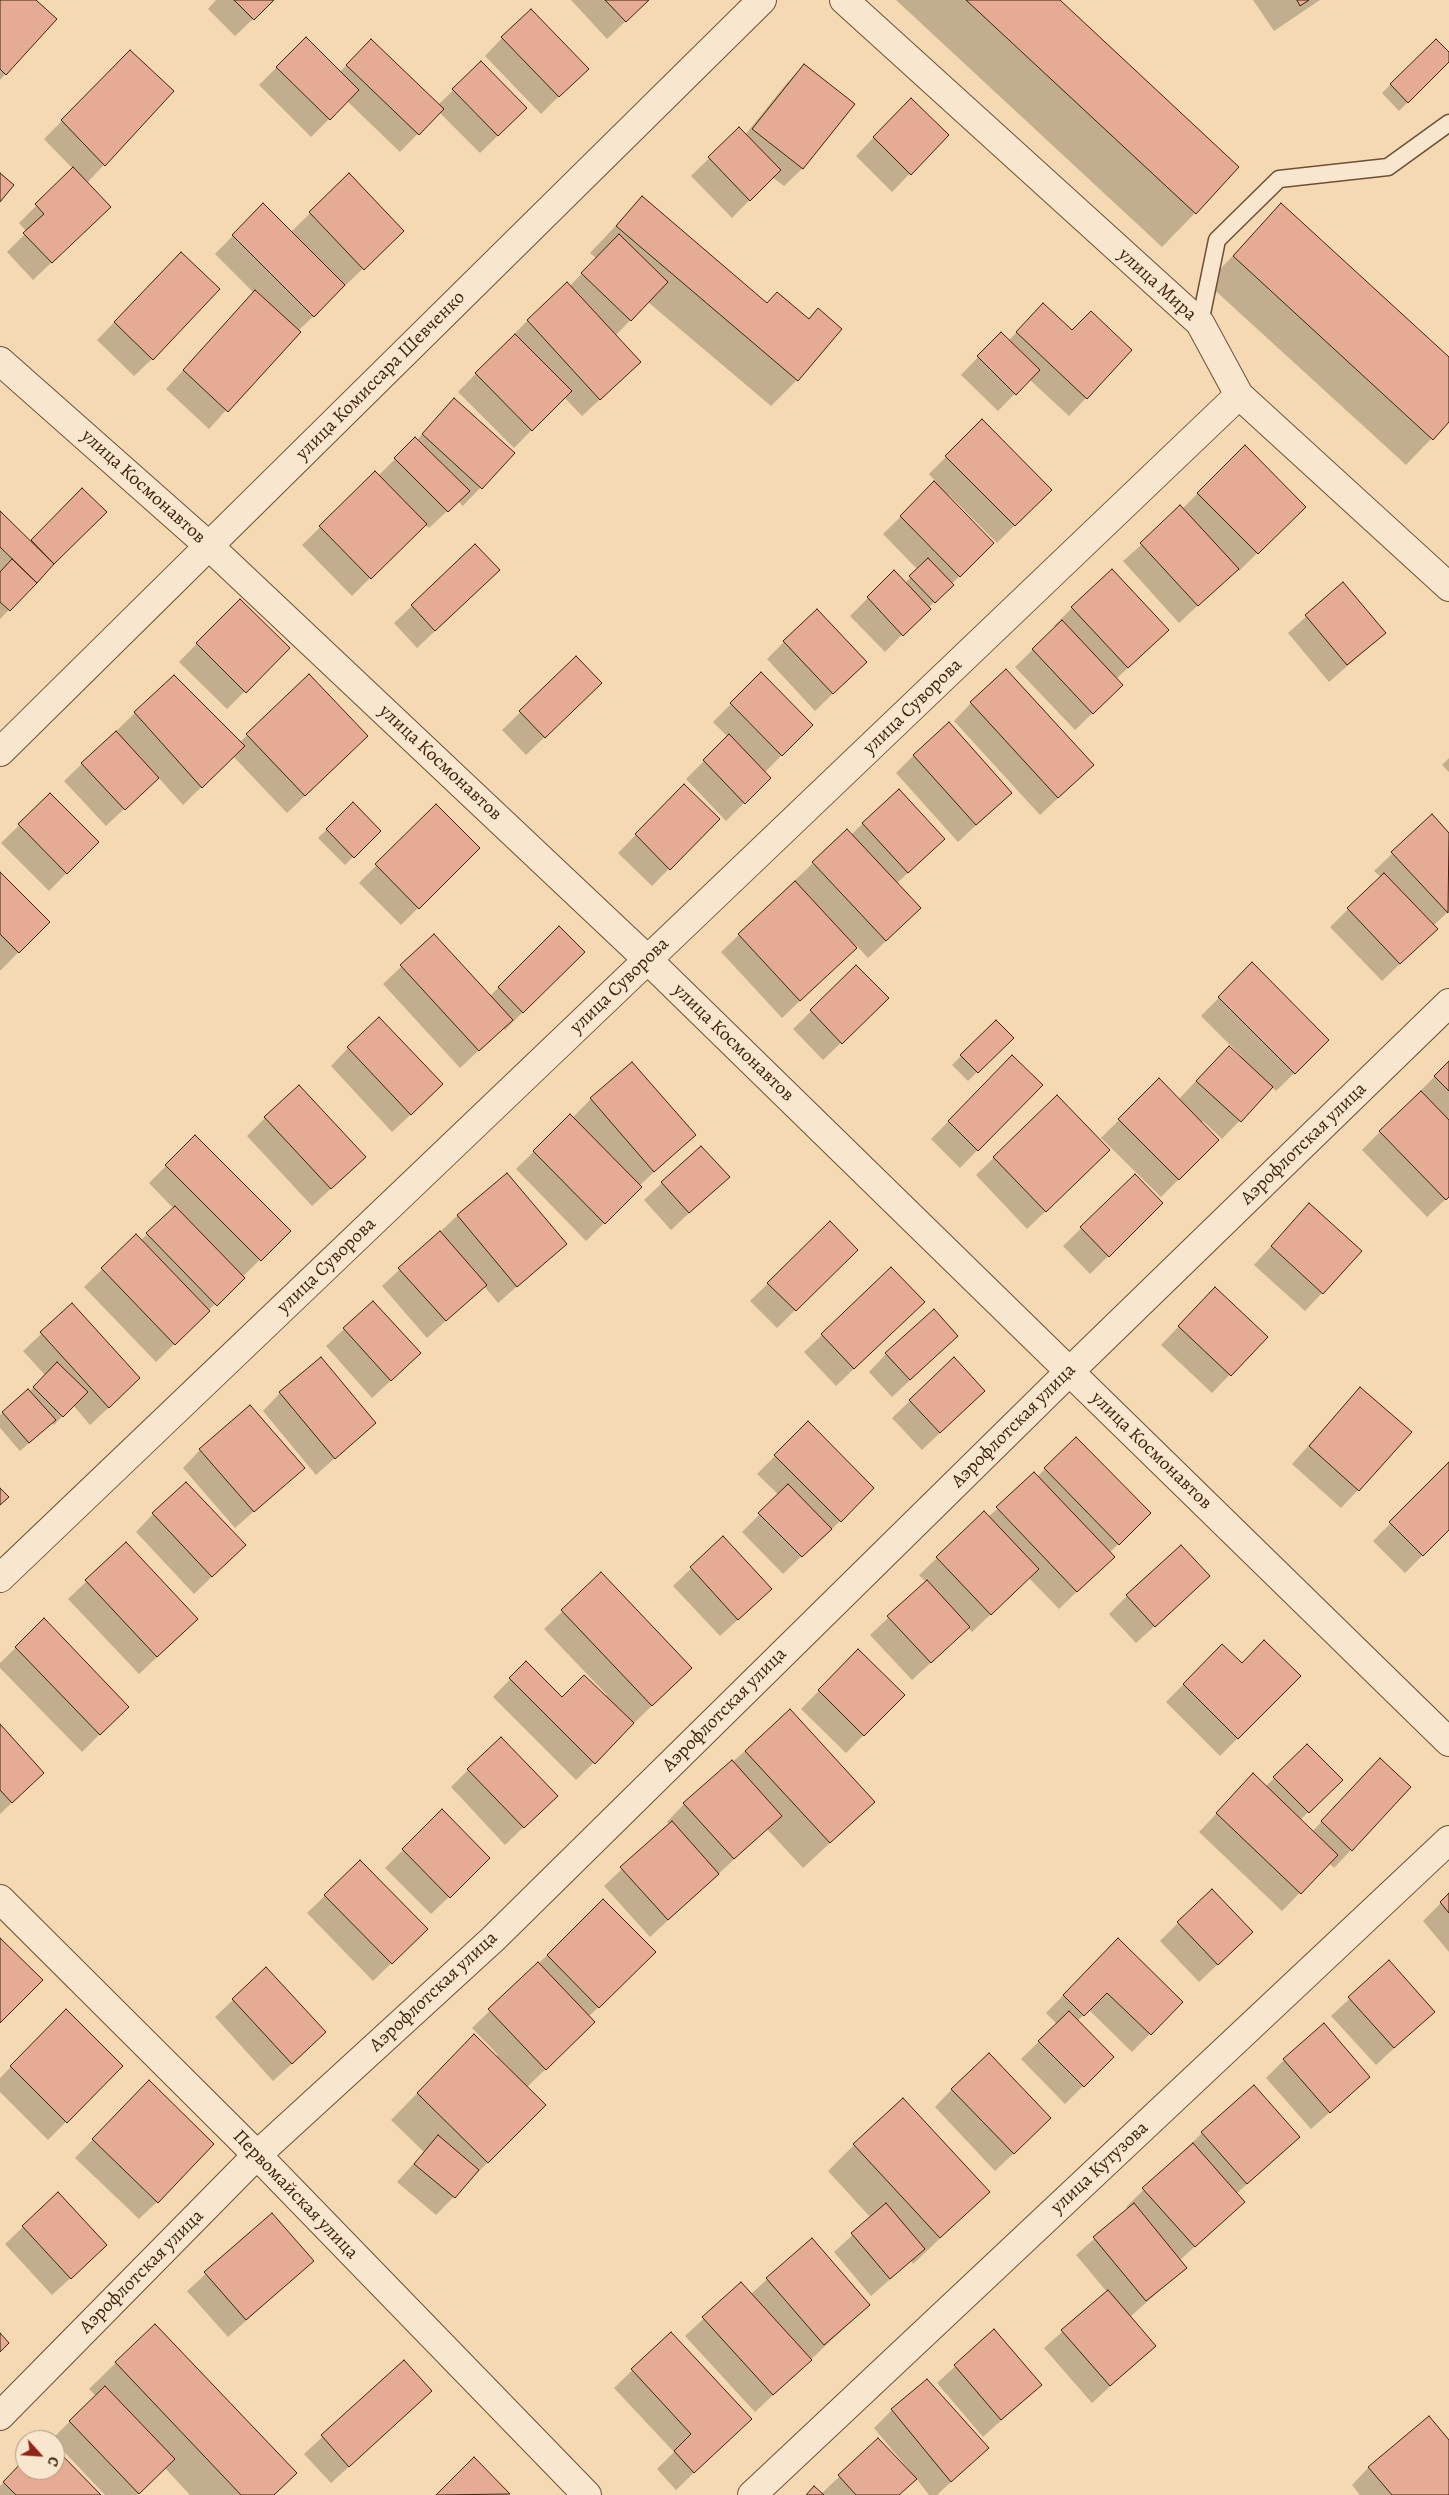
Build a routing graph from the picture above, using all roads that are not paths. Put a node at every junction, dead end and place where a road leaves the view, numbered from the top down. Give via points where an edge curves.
1 (762, 0) edge
2 (844, 0) edge
3 (1449, 124) edge
4 (1200, 323) junction
5 (0, 361) edge
6 (1240, 395) junction
7 (210, 546) junction
8 (1449, 587) edge
9 (0, 752) edge
10 (648, 960) junction
11 (1449, 1003) edge
12 (1070, 1371) junction
13 (0, 1578) edge
14 (1449, 1742) edge
15 (1449, 1840) edge
16 (0, 1899) edge
17 (257, 2155) junction
18 (4, 2404) edge
19 (587, 2495) edge
20 (752, 2495) edge

1 - 7 street, улица Комиссара Шевченко
2 - 4 street, улица Мира
3 - 4 lane via 1388,167 1279,179 1217,240
4 - 6 street, улица Мира
5 - 7 street, улица Космонавтов
6 - 8 street, улица Мира
6 - 10 street, улица Суворова
7 - 9 street, улица Комиссара Шевченко
7 - 10 street, улица Космонавтов
10 - 12 street, улица Космонавтов
10 - 13 street, улица Суворова
11 - 12 street, Аэрофлотская улица
12 - 14 street, улица Космонавтов
12 - 17 street, Аэрофлотская улица via 493,1939
15 - 20 street, улица Кутузова
16 - 17 street, Первомайская улица
17 - 18 street, Аэрофлотская улица
17 - 19 street, Первомайская улица

